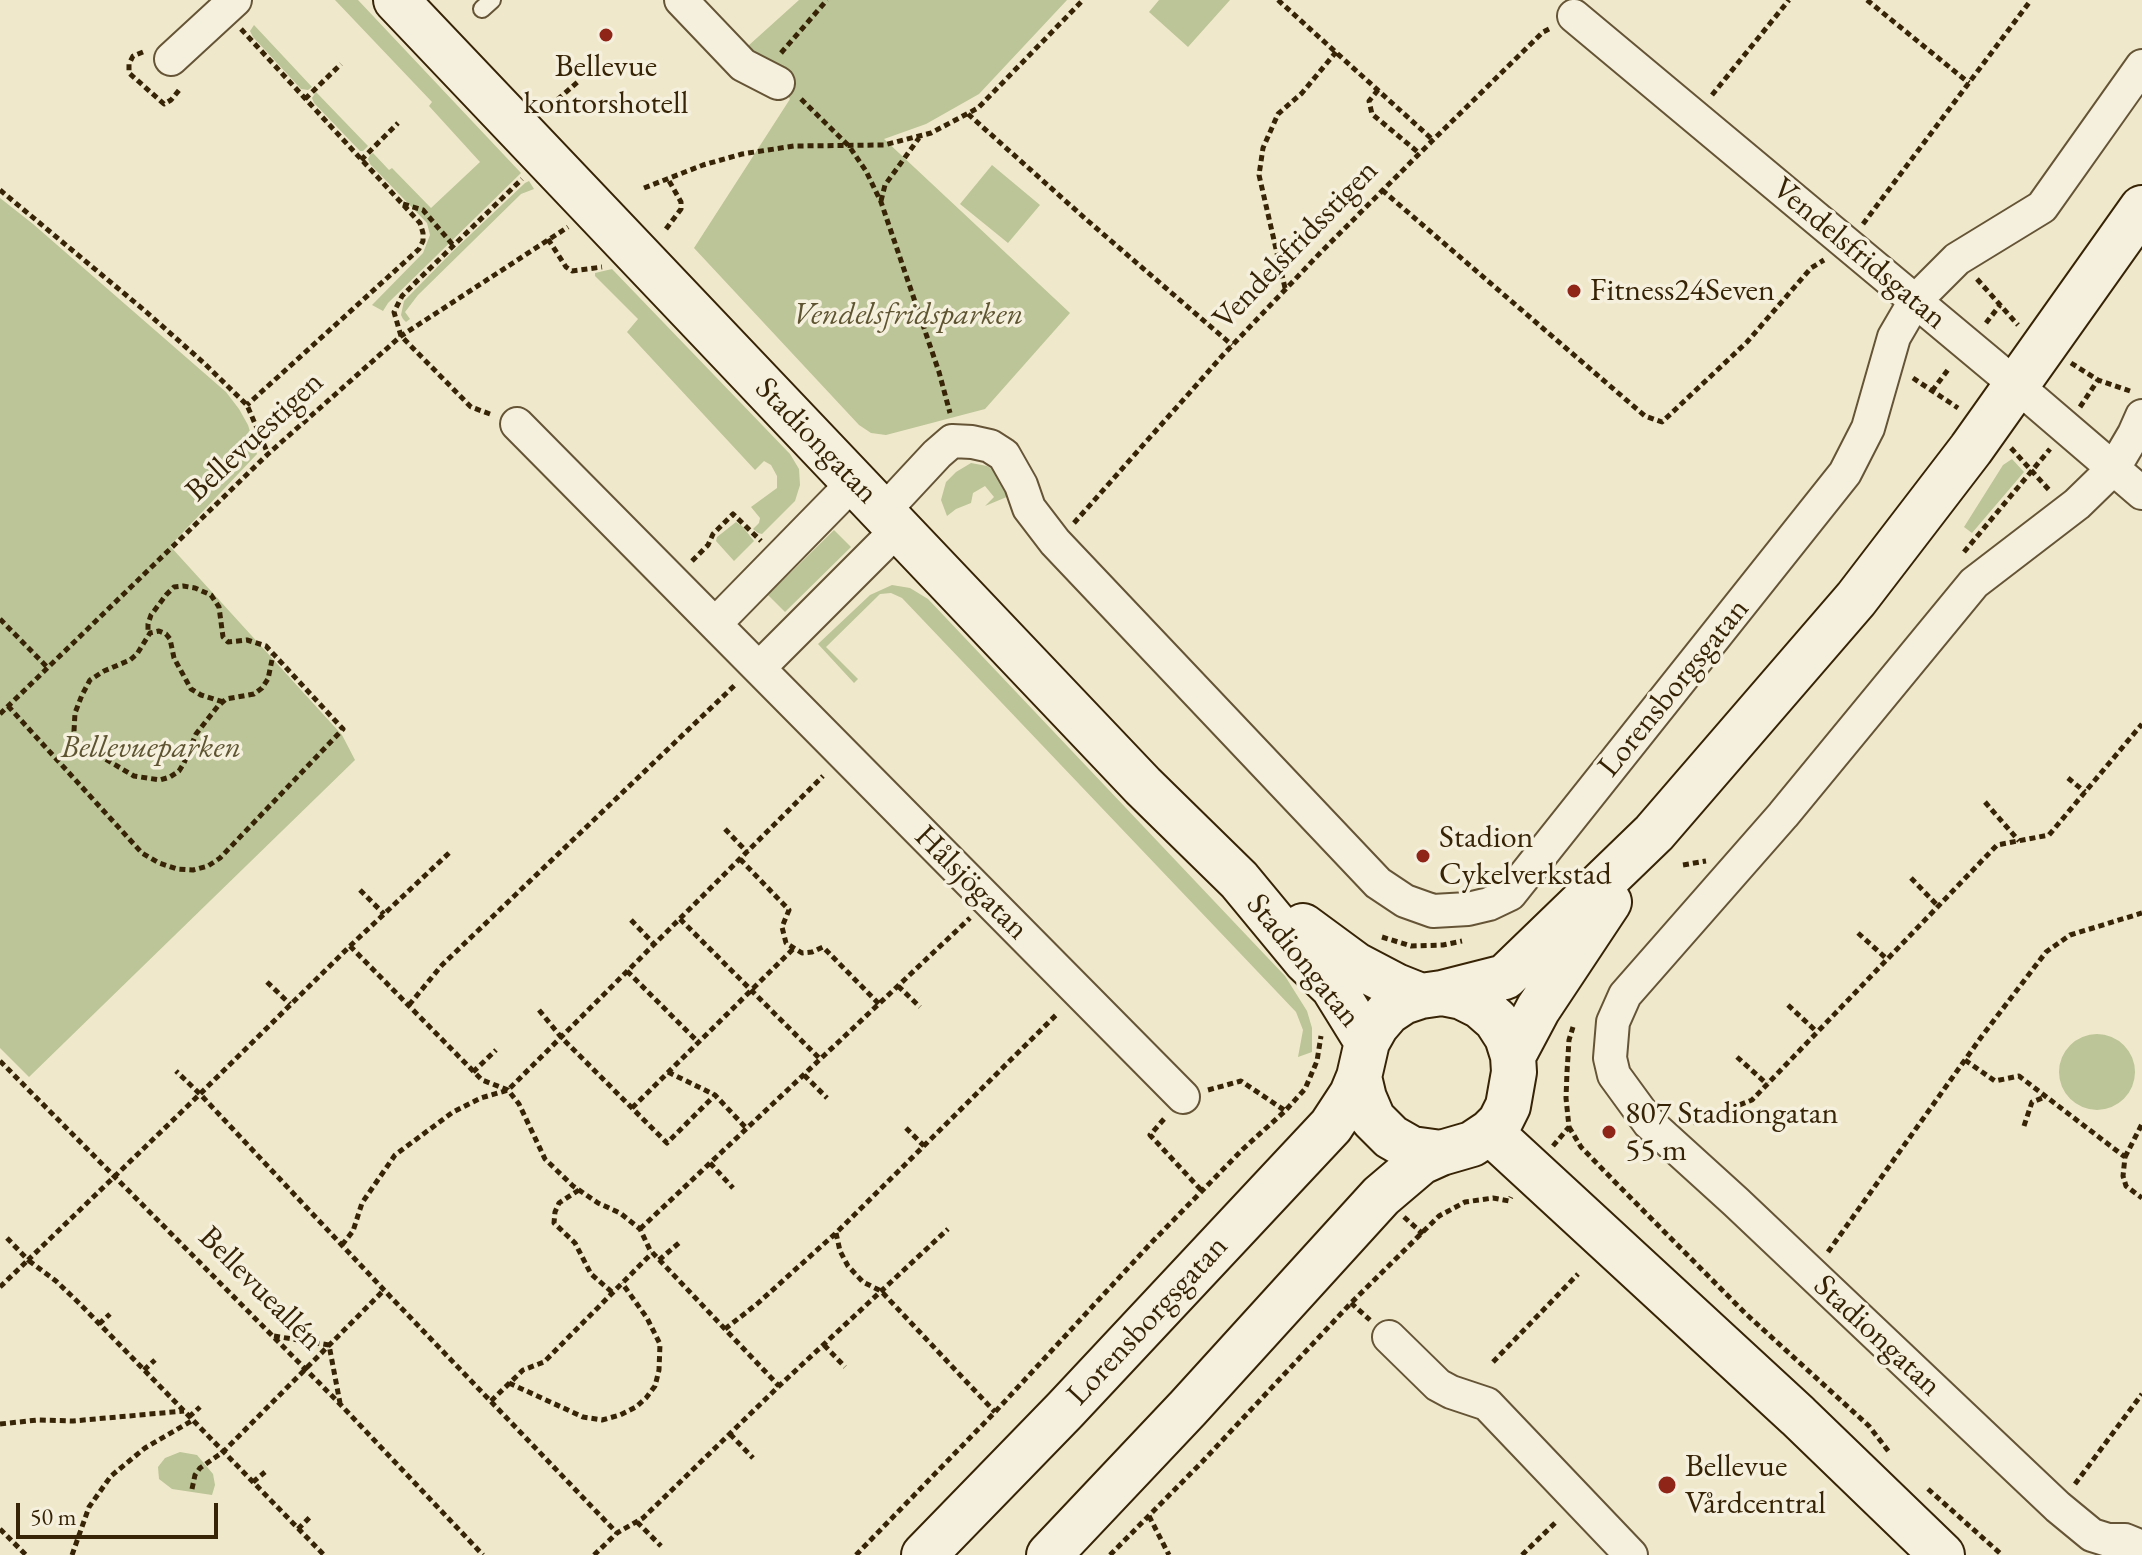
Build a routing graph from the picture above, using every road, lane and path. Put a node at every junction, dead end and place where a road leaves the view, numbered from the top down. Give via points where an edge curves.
1 (396, 0) edge
2 (681, 0) edge
3 (827, 0) edge
4 (1083, 0) edge
5 (1278, 0) edge
6 (1789, 0) edge
7 (1867, 0) edge
8 (2031, 0) edge
9 (229, 5) edge
10 (1574, 16) joint
11 (1336, 52) junction
12 (341, 64) dead end
13 (165, 66) junction
14 (2142, 66) edge
15 (770, 79) junction
16 (580, 80) dead end
17 (1969, 83) junction
18 (1378, 90) junction
19 (305, 99) junction
20 (550, 106) dead end
21 (968, 114) junction
22 (1694, 116) junction
23 (398, 123) dead end
24 (920, 137) junction
25 (1433, 140) junction
26 (849, 146) junction
27 (1419, 153) junction
28 (361, 160) junction
29 (527, 173) dead end
30 (668, 179) junction
31 (644, 188) dead end
32 (0, 190) edge
33 (1382, 190) junction
34 (881, 202) junction
35 (402, 204) junction
36 (2142, 208) edge
37 (568, 227) dead end
38 (666, 229) dead end
39 (548, 239) junction
40 (1848, 244) junction
41 (453, 245) junction
42 (596, 268) dead end
43 (1970, 272) dead end
44 (1285, 289) junction
45 (1915, 301) junction
46 (2000, 305) junction
47 (1980, 329) dead end
48 (2022, 329) dead end
49 (401, 336) junction
50 (1232, 345) junction
51 (1955, 361) dead end
52 (2067, 361) dead end
53 (1911, 377) dead end
54 (2098, 380) junction
55 (2016, 385) junction
56 (1932, 391) junction
57 (247, 405) junction
58 (2138, 405) edge
59 (2077, 411) dead end
60 (1965, 412) dead end
61 (517, 424) joint
62 (952, 441) junction
63 (2009, 445) dead end
64 (2053, 445) dead end
65 (268, 454) junction
66 (2114, 468) junction
67 (2032, 471) junction
68 (2142, 493) edge
69 (2055, 497) dead end
70 (878, 507) junction
71 (761, 542) dead end
72 (1055, 542) junction
73 (1958, 559) dead end
74 (673, 581) junction
75 (0, 619) edge
76 (715, 624) junction
77 (150, 633) junction
78 (274, 654) junction
79 (47, 667) junction
80 (747, 676) junction
81 (223, 702) junction
82 (8, 706) junction
83 (0, 714) edge
84 (2142, 724) edge
85 (823, 776) dead end
86 (2068, 778) dead end
87 (2085, 792) junction
88 (1985, 802) dead end
89 (725, 829) dead end
90 (1654, 833) junction
91 (2019, 841) junction
92 (747, 852) junction
93 (449, 853) dead end
94 (740, 859) junction
95 (1911, 878) dead end
96 (1239, 880) junction
97 (360, 890) dead end
98 (988, 900) junction
99 (1938, 906) junction
100 (2142, 913) edge
101 (384, 914) junction
102 (680, 919) junction
103 (631, 920) dead end
104 (1858, 933) dead end
105 (654, 944) junction
106 (350, 946) junction
107 (793, 949) junction
108 (1887, 959) junction
109 (627, 971) junction
110 (267, 982) dead end
111 (898, 986) junction
112 (751, 990) junction
113 (1431, 994) junction
114 (290, 1004) junction
115 (879, 1004) junction
116 (409, 1005) junction
117 (1788, 1005) dead end
118 (920, 1007) dead end
119 (539, 1010) dead end
120 (1057, 1014) dead end
121 (1320, 1023) dead end
122 (1573, 1027) dead end
123 (1817, 1032) junction
124 (561, 1037) junction
125 (698, 1042) junction
126 (496, 1050) dead end
127 (1513, 1056) junction
128 (1737, 1057) dead end
129 (820, 1059) junction
130 (1363, 1060) junction
131 (1965, 1060) junction
132 (0, 1061) edge
133 (176, 1071) dead end
134 (473, 1072) junction
135 (668, 1072) junction
136 (804, 1075) junction
137 (1241, 1081) dead end
138 (1767, 1084) junction
139 (508, 1090) junction
140 (200, 1094) junction
141 (715, 1095) junction
142 (1183, 1097) joint
143 (2046, 1097) junction
144 (827, 1098) dead end
145 (632, 1108) junction
146 (1285, 1111) junction
147 (2142, 1124) edge
148 (2024, 1126) dead end
149 (1569, 1127) junction
150 (906, 1128) dead end
151 (747, 1129) junction
152 (1490, 1132) junction
153 (1663, 1136) junction
154 (924, 1146) junction
155 (1441, 1153) junction
156 (2125, 1157) junction
157 (710, 1163) junction
158 (1532, 1172) junction
159 (115, 1177) junction
160 (733, 1188) dead end
161 (579, 1190) junction
162 (1202, 1191) junction
163 (2142, 1198) edge
164 (640, 1229) junction
165 (948, 1229) dead end
166 (836, 1233) junction
167 (7, 1238) dead end
168 (680, 1242) dead end
169 (342, 1245) junction
170 (652, 1253) junction
171 (28, 1260) junction
172 (659, 1260) junction
173 (1811, 1273) junction
174 (1578, 1274) dead end
175 (622, 1283) junction
176 (0, 1287) edge
177 (384, 1290) junction
178 (881, 1291) junction
179 (613, 1293) junction
180 (110, 1314) dead end
181 (99, 1324) junction
182 (725, 1329) junction
183 (273, 1336) junction
184 (1389, 1337) dead end
185 (329, 1345) junction
186 (823, 1345) junction
187 (155, 1360) dead end
188 (1493, 1362) dead end
189 (845, 1367) dead end
190 (305, 1369) junction
191 (144, 1370) junction
192 (509, 1383) junction
193 (779, 1386) junction
194 (2142, 1394) edge
195 (491, 1401) junction
196 (340, 1404) junction
197 (200, 1407) dead end
198 (995, 1412) junction
199 (189, 1416) junction
200 (0, 1424) edge
201 (730, 1434) junction
202 (223, 1452) junction
203 (1893, 1457) dead end
204 (753, 1458) dead end
205 (265, 1472) dead end
206 (253, 1482) junction
207 (1922, 1483) dead end
208 (192, 1489) dead end
209 (2058, 1507) junction
210 (1149, 1516) junction
211 (310, 1517) dead end
212 (637, 1522) junction
213 (1555, 1523) dead end
214 (0, 1529) edge
215 (298, 1529) junction
216 (617, 1533) junction
217 (661, 1546) dead end
218 (2142, 1550) edge
219 (26, 1555) edge
220 (72, 1555) edge
221 (324, 1555) edge
222 (483, 1555) edge
223 (594, 1555) edge
224 (856, 1555) edge
225 (924, 1555) edge
226 (1049, 1555) edge
227 (1110, 1555) edge
228 (1169, 1555) edge
229 (1522, 1555) edge
230 (1631, 1555) edge
231 (1942, 1555) edge
232 (2002, 1555) edge

1 - 70 main road, Stadiongatan
2 - 15 street via 743,65
3 - 15 path
4 - 21 path
5 - 11 path
6 - 22 path
7 - 17 path
8 - 17 path
9 - 13 street
9 - 19 path
10 - 22 street, Vendelsfridsgatan
10 - 25 path, Vendelsfridsstigen via 1543,32
11 - 18 path
11 - 44 path via 1278,114 1263,148 1259,175
12 - 19 path
13 - 13 path via 171,100 164,104 128,76 133,56
14 - 45 street, Lorensborgsgatan via 2042,207 1957,259
15 - 26 path via 807,103
16 - 20 path
17 - 40 path
18 - 25 path
18 - 27 path via 1369,101 1372,114
19 - 28 path
21 - 24 path
21 - 50 path
22 - 40 street, Vendelsfridsgatan
23 - 28 path
24 - 26 path
24 - 34 path via 885,185
25 - 27 path, Vendelsfridsstigen
26 - 30 path via 794,146 742,154
26 - 34 path
27 - 33 path, Vendelsfridsstigen
28 - 35 path
29 - 41 path
30 - 31 path
30 - 38 path via 681,209
32 - 57 path via 144,310
33 - 40 path via 1645,416 1662,422 1747,342 1811,268
33 - 44 path, Vendelsfridsstigen
34 - 62 path via 939,372 952,419
35 - 41 path via 423,210
35 - 57 path via 420,223 419,249
36 - 55 main road, Lorensborgsgatan
37 - 39 path, Bellevuestigen
39 - 42 path via 572,271
39 - 49 path, Bellevuestigen
40 - 45 street, Vendelsfridsgatan
41 - 49 path via 402,296 394,312
43 - 46 path
44 - 50 path, Vendelsfridsstigen
45 - 55 street, Vendelsfridsgatan
45 - 72 street, Lorensborgsgatan via 1894,337 1868,428 1845,473 1510,894 1489,904 1433,911 1378,883
46 - 47 path
46 - 48 path
49 - 61 path via 471,407
49 - 65 path, Bellevuestigen
50 - 72 path, Vendelsfridsstigen
51 - 56 path
52 - 54 path
53 - 56 path
54 - 58 path
54 - 59 path
55 - 66 street, Vendelsfridsgatan
55 - 90 main road, Lorensborgsgatan via 1856,599
56 - 60 path
57 - 65 path
58 - 66 street via 2134,434
61 - 74 street, Hålsjögatan
62 - 70 street
62 - 72 street, Lorensborgsgatan via 990,446 1004,455 1029,508
63 - 67 path
64 - 67 path
65 - 79 path, Bellevuestigen
66 - 68 street, Vendelsfridsgatan
66 - 153 street, Stadiongatan via 2077,504 1974,583 1783,815 1625,995 1613,1022 1614,1075
67 - 69 path
67 - 73 path
70 - 76 street
70 - 80 street
70 - 96 main road, Stadiongatan
71 - 74 path via 733,514
74 - 76 street, Hålsjögatan
75 - 79 path
76 - 80 street, Hålsjögatan
77 - 78 path via 151,615 174,587 195,588 211,595 219,607 228,642 247,640
77 - 81 path via 159,631 170,639 191,689
77 - 81 path via 130,660 104,671 86,687 74,731 85,747 134,776 160,780 179,771 196,734
78 - 81 path via 262,688
78 - 82 path via 343,729 220,858 193,870 177,869 142,853
79 - 82 path, Bellevuestigen
80 - 98 street, Hålsjögatan
80 - 116 path via 442,965
82 - 83 path, Bellevuestigen
84 - 87 path
85 - 92 path
86 - 87 path
87 - 91 path via 2049,835
88 - 91 path
89 - 92 path
90 - 113 main road, Lorensborgsgatan via 1505,977
90 - 127 main road, Lorensborgsgatan
91 - 99 path via 1997,845
92 - 94 path
93 - 101 path
94 - 102 path
94 - 107 path via 789,910 782,927
95 - 99 path
96 - 113 main road, Stadiongatan via 1356,965 1396,986
96 - 130 main road, Stadiongatan via 1333,987
97 - 101 path
98 - 111 path
98 - 142 street, Hålsjögatan
99 - 108 path
100 - 131 path via 2070,935 2046,952
101 - 106 path
102 - 105 path
102 - 112 path
103 - 105 path
104 - 108 path
105 - 109 path
106 - 114 path
106 - 116 path
107 - 112 path
107 - 115 path via 802,953 823,947
108 - 123 path
109 - 124 path
109 - 125 path
110 - 114 path
111 - 115 path
111 - 118 path
112 - 125 path
112 - 129 path
113 - 127 main road, Lorensborgsgatan via 1462,997 1480,1006 1496,1020
113 - 130 main road, Lorensborgsgatan via 1388,1012 1376,1026
114 - 140 path
115 - 129 path
116 - 134 path
117 - 123 path
119 - 124 path
120 - 154 path
121 - 146 path via 1317,1061 1305,1089
122 - 149 path via 1567,1072
123 - 138 path
124 - 139 path
124 - 145 path
125 - 135 path
126 - 134 path
127 - 152 main road, Lorensborgsgatan via 1508,1106
128 - 138 path
129 - 136 path
130 - 155 main road via 1364,1098 1373,1119 1412,1149
130 - 225 main road, Lorensborgsgatan via 1352,1094 1331,1126
131 - 143 path via 1995,1081 2019,1076
131 - 173 path
132 - 159 path, Bellevueallén
133 - 140 path
134 - 139 path
135 - 141 path
135 - 145 path
136 - 144 path
136 - 151 path
137 - 146 path
138 - 153 path via 1752,1100
139 - 161 path via 545,1159
139 - 169 path via 453,1112 395,1155 362,1203
140 - 159 path
140 - 169 path
141 - 145 path via 667,1143
141 - 151 path
142 - 162 path via 1150,1135
143 - 148 path via 2032,1102
143 - 156 path
146 - 162 path
147 - 156 path
149 - 158 path
149 - 203 path via 1616,1183 1745,1313 1869,1426
150 - 154 path
151 - 157 path
152 - 155 main road
152 - 158 main road
153 - 173 street, Stadiongatan
154 - 166 path
155 - 226 main road via 1421,1162 1381,1196
156 - 163 path via 2126,1186
157 - 160 path
157 - 164 path
158 - 210 path via 1509,1201 1465,1202 1439,1216
158 - 231 main road
159 - 171 path
159 - 183 path, Bellevueallén
161 - 164 path
161 - 179 path via 559,1203 554,1223 575,1243 591,1274
162 - 198 path
164 - 170 path
165 - 178 path
166 - 178 path via 848,1266
166 - 182 path
167 - 171 path
168 - 172 path
169 - 177 path
170 - 172 path
170 - 175 path
171 - 176 path
171 - 181 path
172 - 182 path
173 - 209 street, Stadiongatan
174 - 188 path
175 - 179 path
175 - 192 path via 660,1344 655,1386 636,1407 593,1419
177 - 185 path
177 - 195 path
178 - 186 path
178 - 198 path
179 - 192 path via 544,1362
180 - 181 path
181 - 191 path
182 - 193 path
183 - 185 path
183 - 190 path, Bellevueallén
184 - 230 street via 1438,1385 1487,1404
185 - 190 path
185 - 196 path
186 - 189 path
186 - 193 path
187 - 191 path
190 - 196 path, Bellevueallén
190 - 202 path
191 - 199 path
192 - 195 path
193 - 201 path
194 - 209 path
195 - 216 path
196 - 222 path, Bellevueallén
197 - 199 path
198 - 224 path
199 - 200 path
199 - 202 path
199 - 220 path via 111,1476 89,1507
201 - 204 path
201 - 212 path
202 - 206 path
202 - 208 path via 200,1468
205 - 206 path
206 - 215 path
207 - 232 path
209 - 218 street, Stadiongatan via 2092,1535 2125,1540
210 - 227 path
210 - 228 path
211 - 215 path
212 - 216 path
212 - 217 path
213 - 229 path
214 - 219 path
215 - 221 path
216 - 223 path

